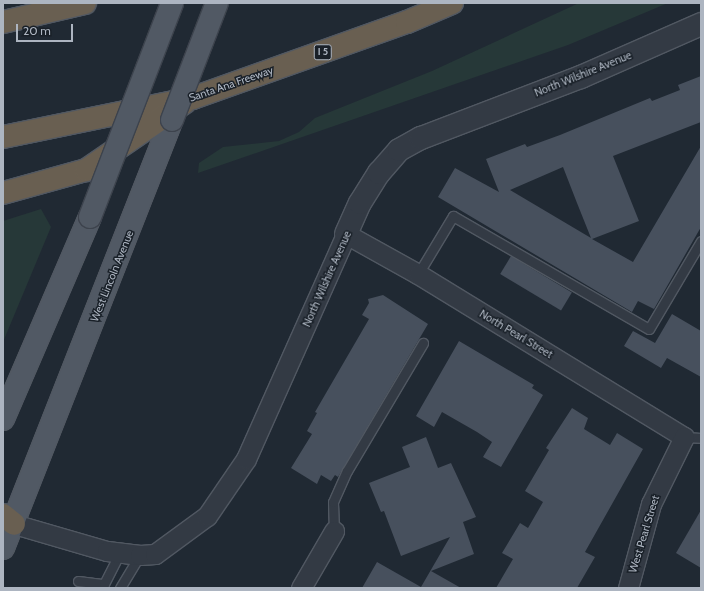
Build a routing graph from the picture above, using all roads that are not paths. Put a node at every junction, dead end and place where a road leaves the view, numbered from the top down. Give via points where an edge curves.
1 (85, 3) edge
2 (172, 3) edge
3 (217, 3) edge
4 (452, 3) edge
5 (3, 22) edge
6 (701, 24) edge
7 (193, 98) junction
8 (3, 137) edge
9 (3, 193) edge
10 (346, 234) junction
11 (701, 241) edge
12 (418, 274) junction
13 (423, 343) dead end
14 (3, 419) edge
15 (693, 437) edge
16 (7, 522) edge
17 (334, 531) joint
18 (3, 548) edge
19 (120, 553) junction
20 (140, 555) junction
21 (78, 581) dead end
22 (120, 588) edge
23 (301, 588) edge
24 (629, 588) edge

1 - 5 highway
2 - 14 main road, bridge via 90,217
3 - 16 main road, West Lincoln Avenue, bridge via 142,200
4 - 7 highway, Santa Ana Freeway / I 5 via 408,22
6 - 10 street, North Wilshire Avenue via 581,76 421,138 399,150 379,173 360,203
7 - 8 highway, Santa Ana Freeway / I 5
7 - 9 highway via 86,170
10 - 12 street, North Pearl Street
10 - 20 street, North Wilshire Avenue via 246,459 207,516 155,554
11 - 12 lane via 649,329 452,216
12 - 15 street, North Pearl Street
13 - 17 lane via 347,471 333,502
15 - 24 street, West Pearl Street via 652,504
16 - 18 main road, West Lincoln Avenue
16 - 19 street, North Wilshire Avenue
17 - 23 street
19 - 20 street, North Wilshire Avenue
19 - 21 lane via 104,584
20 - 22 lane

